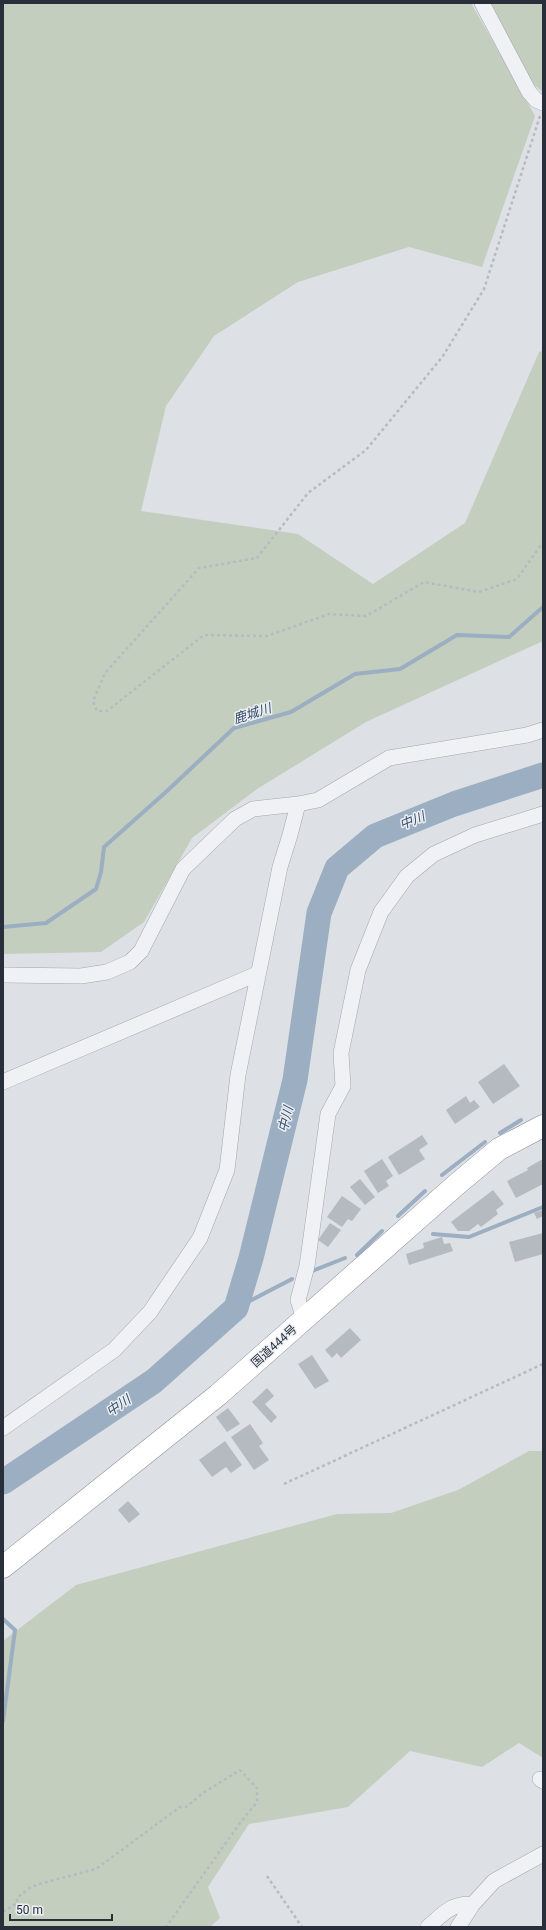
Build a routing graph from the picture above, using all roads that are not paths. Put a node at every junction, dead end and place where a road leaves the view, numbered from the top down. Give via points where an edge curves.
1 (482, 3) edge
2 (542, 109) edge
3 (543, 730) edge
4 (298, 804) junction
5 (543, 814) edge
6 (3, 974) edge
7 (257, 974) junction
8 (3, 1082) edge
9 (543, 1126) edge
10 (304, 1319) junction
11 (3, 1428) edge
12 (3, 1567) edge
13 (543, 1854) edge
14 (473, 1904) junction
15 (428, 1927) edge
16 (458, 1927) edge

1 - 2 street via 528,92
3 - 4 street via 527,735 389,758 318,800
4 - 6 street via 253,809 235,819 183,869 141,951 130,962 107,972 81,976
4 - 7 street via 280,867
5 - 10 street via 475,835 434,854 407,876 381,912 358,970 340,1053 343,1086 328,1114 307,1266 298,1300
7 - 8 street
7 - 11 street via 238,1075 227,1170 200,1238 150,1312 114,1350
9 - 10 highway, 国道444号 via 500,1149
10 - 12 highway, 国道444号 via 218,1395
13 - 14 street via 494,1881
14 - 15 street via 461,1904 448,1910
14 - 16 street

